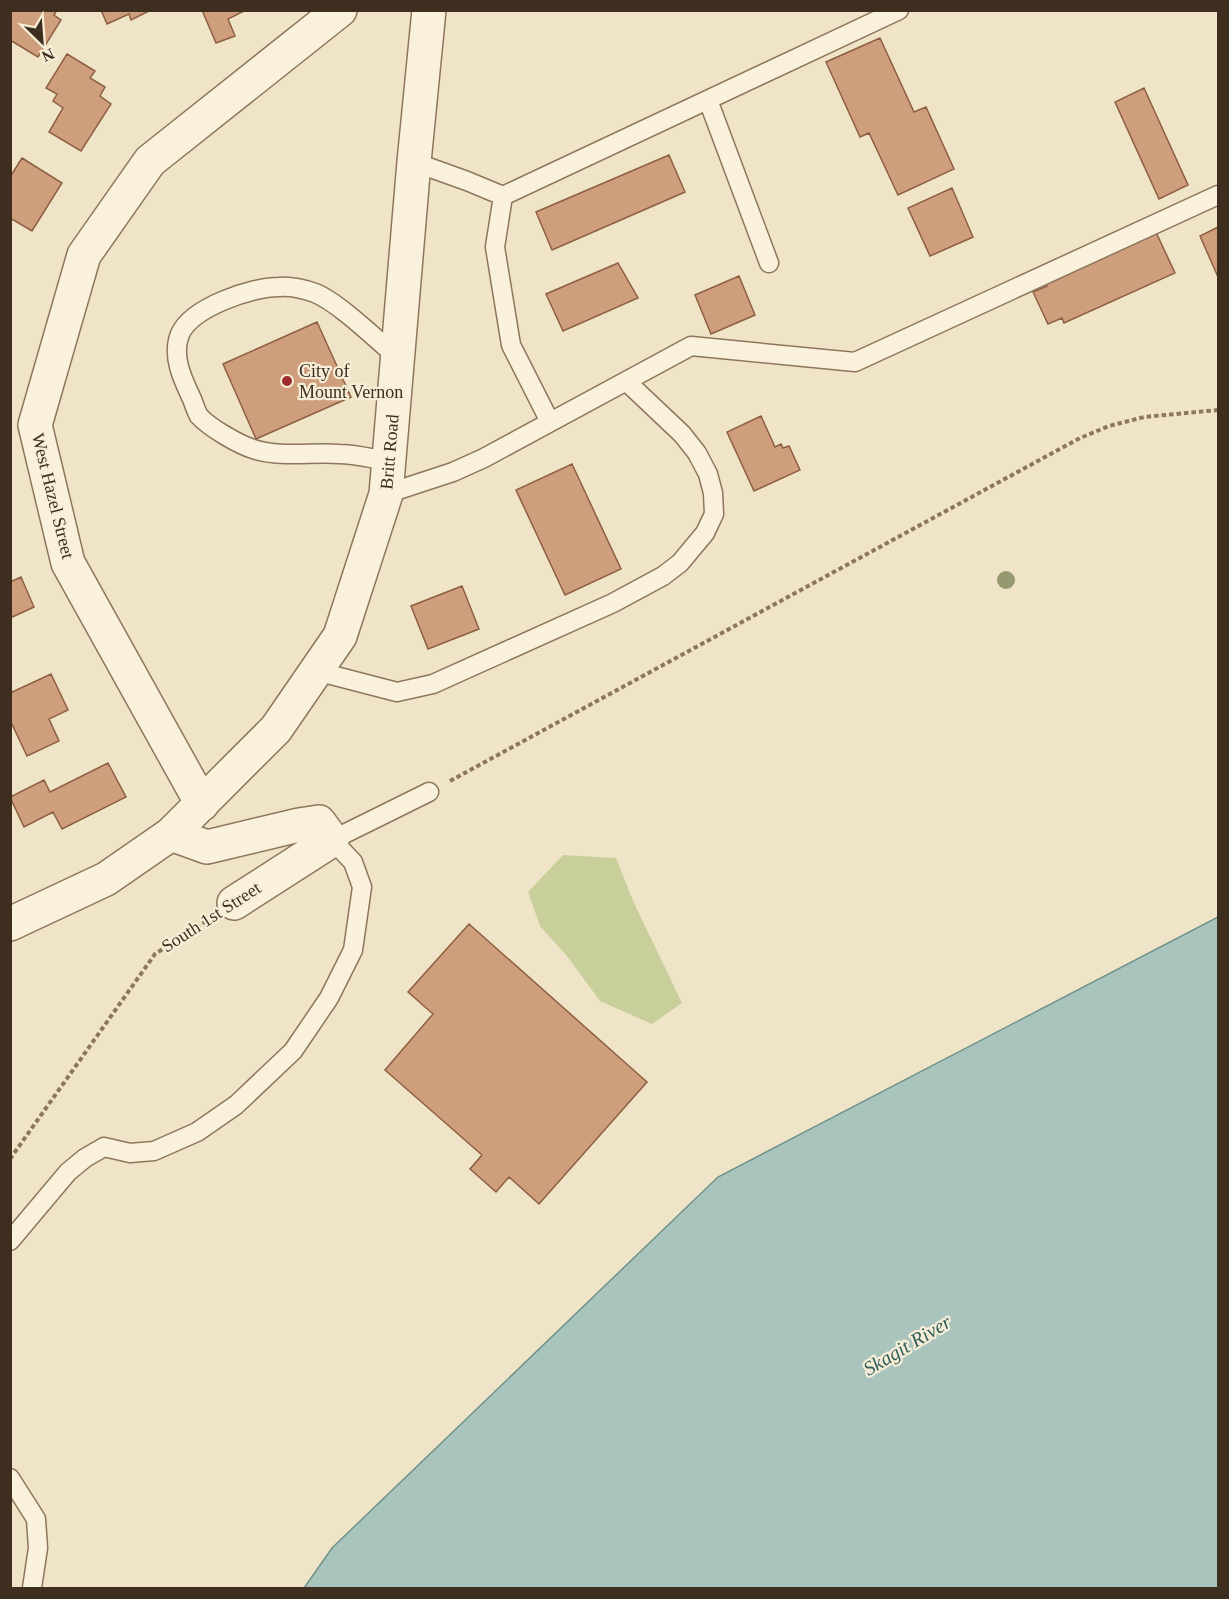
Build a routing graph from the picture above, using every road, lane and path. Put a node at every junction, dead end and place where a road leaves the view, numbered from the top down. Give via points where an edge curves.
1 (340, 10) edge
2 (429, 10) edge
3 (899, 10) edge
4 (708, 100) junction
5 (414, 162) junction
6 (1218, 195) edge
7 (503, 196) junction
8 (769, 263) dead end
9 (397, 357) junction
10 (627, 382) junction
11 (1218, 410) edge
12 (550, 422) junction
13 (389, 461) junction
14 (386, 494) junction
15 (316, 671) junction
16 (429, 792) joint
17 (202, 804) junction
18 (171, 834) junction
19 (332, 840) junction
20 (234, 903) joint
21 (10, 924) edge
22 (10, 1159) edge
23 (10, 1241) edge
24 (10, 1479) edge
25 (32, 1588) edge

1 - 17 street, West Hazel Street via 150,160 84,255 35,425 68,563
2 - 5 street, Britt Road
3 - 4 lane
4 - 7 lane
4 - 8 lane
5 - 7 lane
5 - 9 street, Britt Road
6 - 10 lane via 855,362 691,346
7 - 12 lane via 495,247 511,345
9 - 13 street, Britt Road
9 - 13 lane via 326,298 304,289 279,286 238,295 212,306 188,322 177,345 181,376 199,415 216,429 253,449
10 - 12 lane
10 - 15 lane via 682,434 708,474 714,514 705,533 680,562 663,576 613,603 433,684 398,692
11 - 16 path via 1144,417 1080,438
12 - 14 lane via 453,472
13 - 14 street, Britt Road
14 - 15 street, Britt Road via 340,636
15 - 17 street, Britt Road via 276,729
16 - 19 lane
17 - 18 street
18 - 19 street via 207,847 319,822
18 - 21 street via 106,879
19 - 20 street, South 1st Street
19 - 23 lane via 352,862 362,887 353,950 329,998 293,1051 236,1105 197,1132 154,1151 130,1153 104,1147 85,1158 68,1172
20 - 22 path, South 1st Street via 155,954
24 - 25 lane via 36,1519 38,1548

